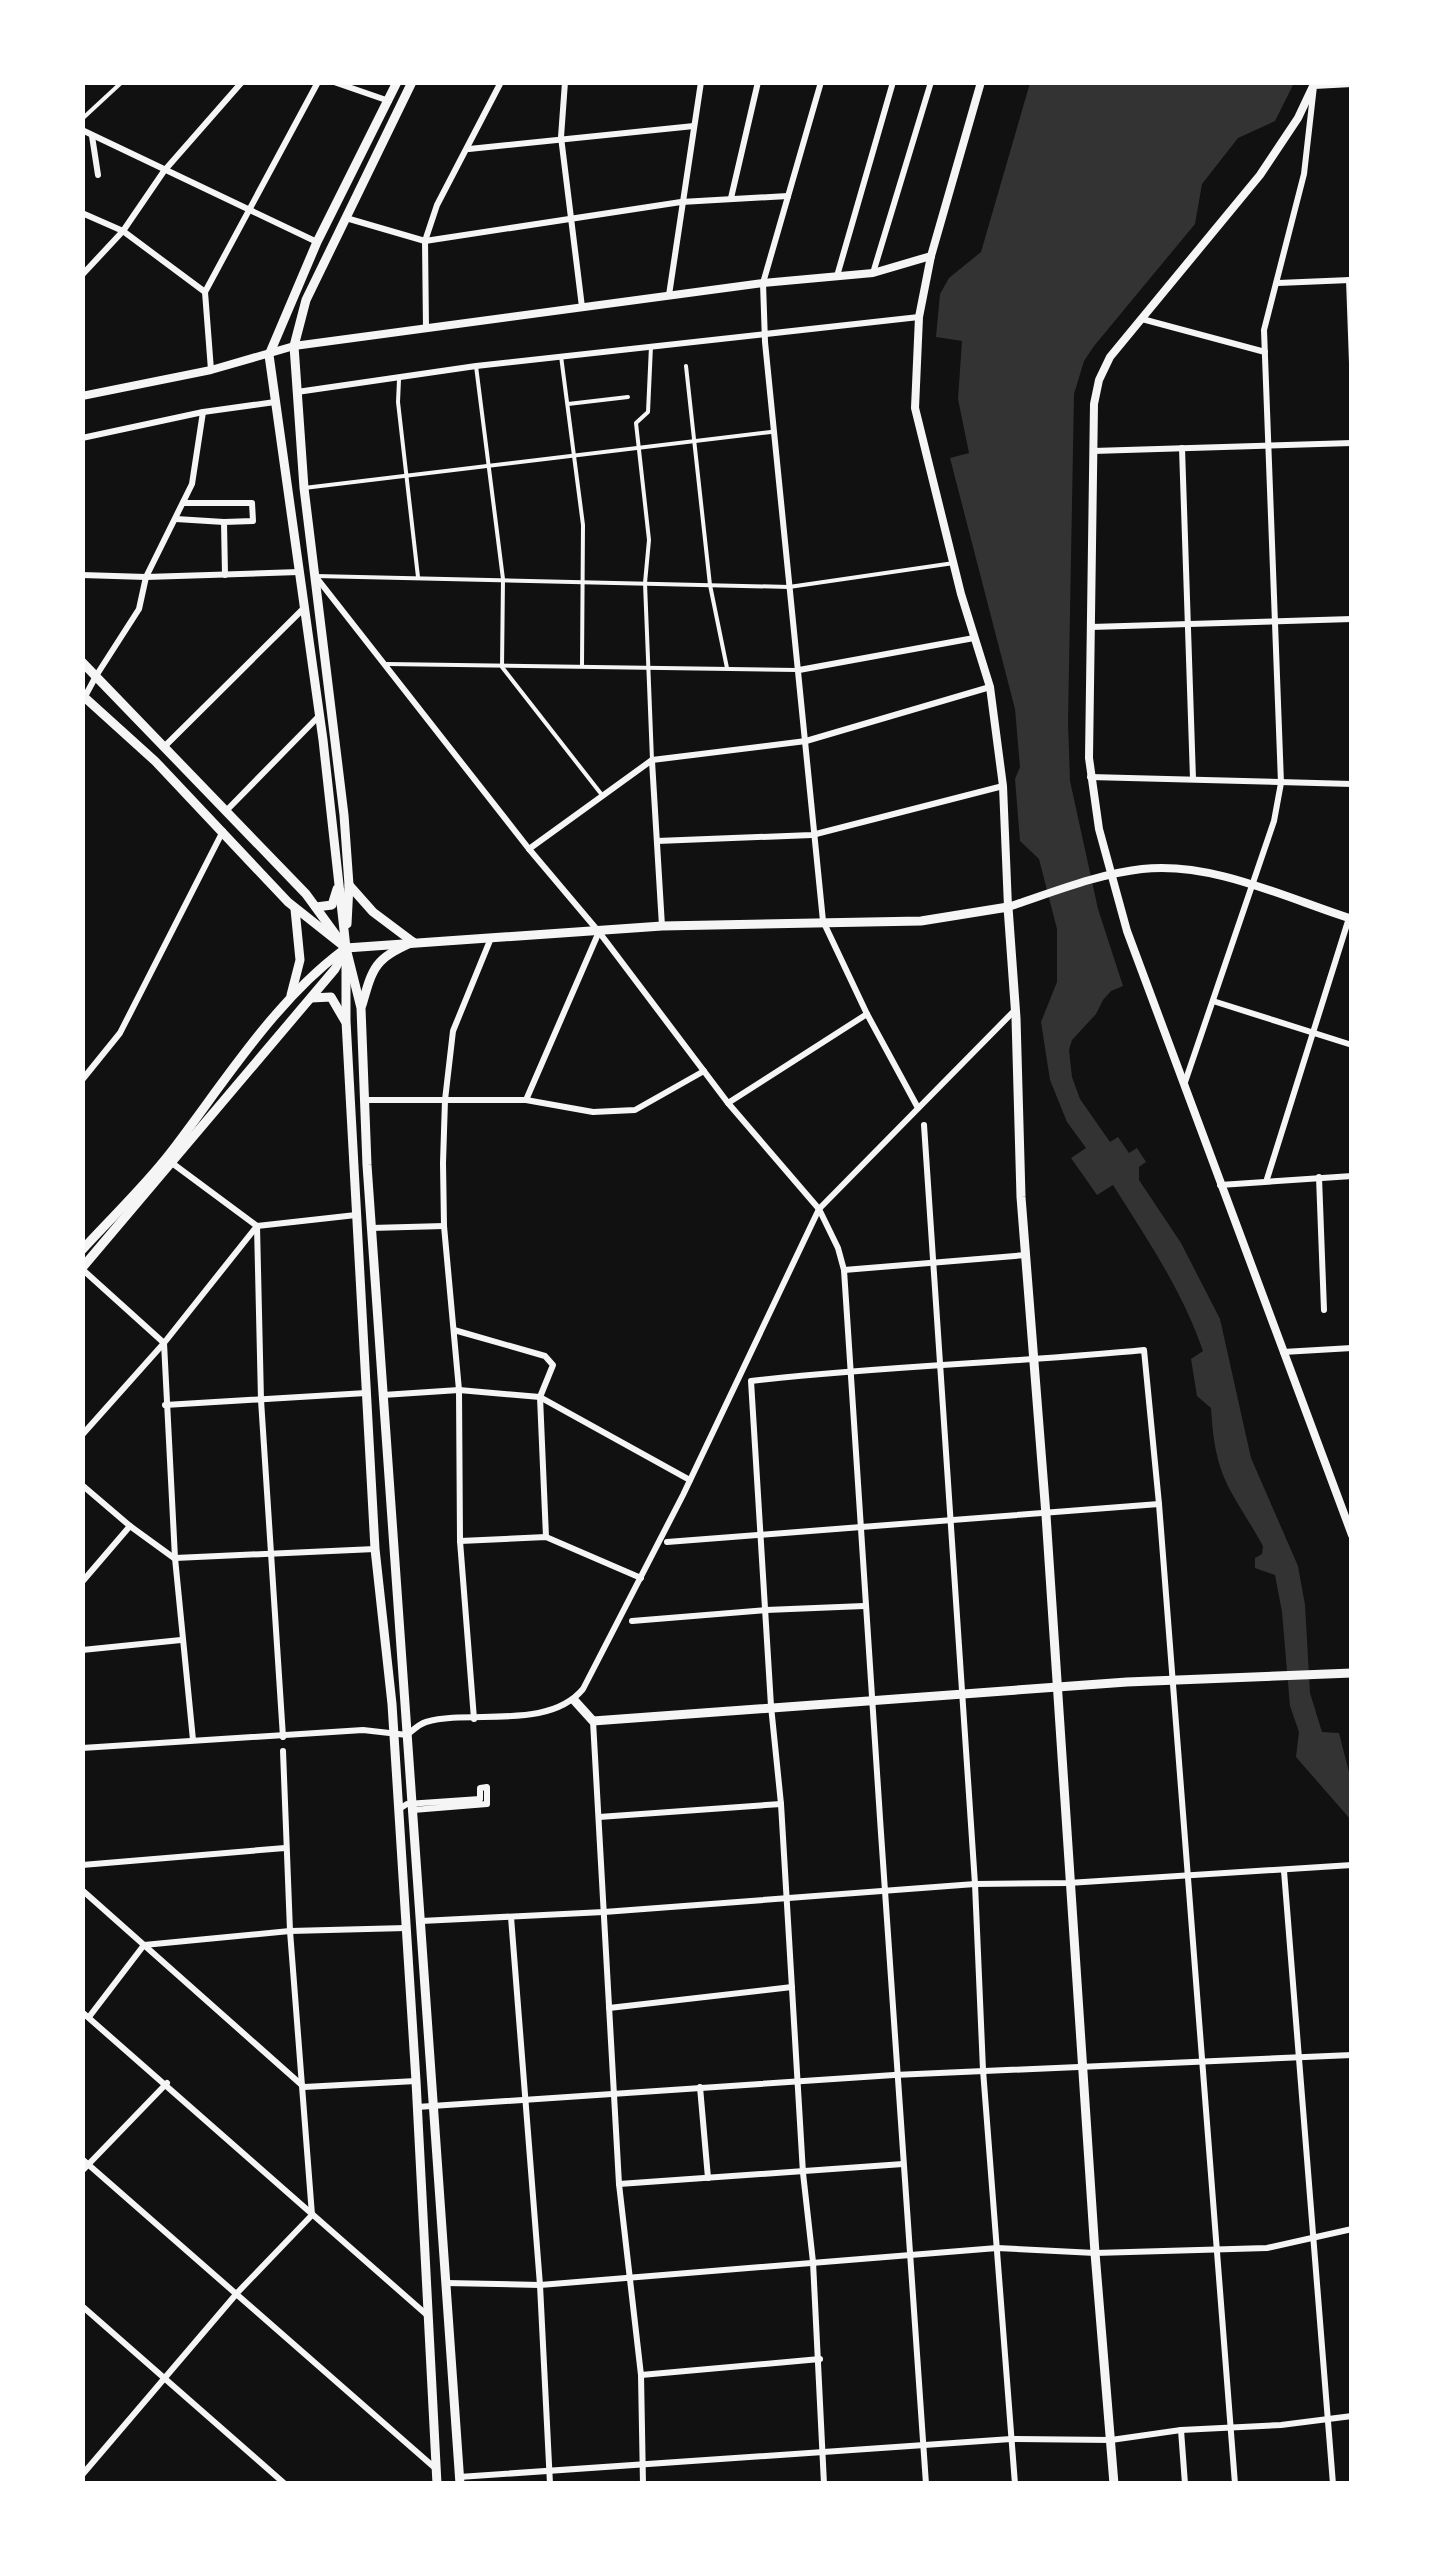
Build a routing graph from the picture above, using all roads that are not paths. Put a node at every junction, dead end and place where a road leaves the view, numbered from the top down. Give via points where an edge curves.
1 (122, 82) edge
2 (242, 82) edge
3 (318, 82) edge
4 (334, 82) edge
5 (397, 82) edge
6 (412, 82) edge
7 (501, 82) edge
8 (564, 82) edge
9 (700, 82) edge
10 (758, 82) edge
11 (822, 82) edge
12 (893, 82) edge
13 (931, 82) edge
14 (981, 82) edge
15 (1314, 84) edge
16 (1352, 84) edge
17 (389, 101) junction
18 (82, 119) edge
19 (694, 126) junction
20 (82, 130) edge
21 (92, 135) junction
22 (561, 137) junction
23 (468, 149) junction
24 (164, 171) junction
25 (98, 175) dead end
26 (788, 196) junction
27 (731, 198) junction
28 (681, 202) junction
29 (252, 209) junction
30 (82, 213) edge
31 (345, 217) junction
32 (572, 221) junction
33 (123, 231) junction
34 (425, 241) junction
35 (318, 242) junction
36 (931, 256) junction
37 (873, 273) junction
38 (82, 276) edge
39 (838, 276) junction
40 (1350, 280) edge
41 (1277, 282) junction
42 (763, 283) junction
43 (205, 292) junction
44 (669, 296) junction
45 (582, 307) junction
46 (919, 316) junction
47 (1142, 319) junction
48 (426, 328) junction
49 (765, 332) junction
50 (294, 346) junction
51 (651, 346) junction
52 (1265, 352) junction
53 (269, 355) junction
54 (561, 356) junction
55 (1352, 363) edge
56 (476, 366) junction
57 (686, 366) dead end
58 (211, 370) junction
59 (399, 380) junction
60 (296, 392) junction
61 (82, 396) edge
62 (628, 398) dead end
63 (275, 402) junction
64 (568, 404) junction
65 (203, 412) junction
66 (774, 432) junction
67 (82, 438) edge
68 (694, 441) junction
69 (1352, 443) edge
70 (1269, 446) junction
71 (638, 448) junction
72 (1182, 448) junction
73 (1093, 451) junction
74 (576, 456) junction
75 (488, 466) junction
76 (407, 476) junction
77 (304, 488) junction
78 (183, 503) junction
79 (176, 519) junction
80 (224, 522) junction
81 (954, 563) junction
82 (301, 572) junction
83 (82, 574) edge
84 (225, 575) junction
85 (316, 576) junction
86 (146, 577) junction
87 (418, 577) junction
88 (504, 579) junction
89 (582, 581) junction
90 (645, 583) junction
91 (710, 585) junction
92 (789, 587) junction
93 (305, 607) junction
94 (1352, 619) edge
95 (1274, 622) junction
96 (1187, 624) junction
97 (1091, 627) junction
98 (974, 638) junction
99 (82, 662) edge
100 (387, 664) junction
101 (582, 666) junction
102 (647, 666) junction
103 (502, 667) junction
104 (727, 668) junction
105 (799, 670) junction
106 (96, 676) junction
107 (990, 687) junction
108 (84, 699) edge
109 (320, 716) junction
110 (806, 741) junction
111 (164, 747) junction
112 (652, 760) junction
113 (1090, 776) junction
114 (1193, 780) junction
115 (1282, 783) junction
116 (1352, 784) edge
117 (1003, 786) junction
118 (602, 795) junction
119 (226, 811) junction
120 (223, 831) junction
121 (812, 834) junction
122 (657, 841) junction
123 (529, 849) junction
124 (1110, 875) junction
125 (343, 886) junction
126 (1250, 886) junction
127 (316, 907) junction
128 (1008, 907) junction
129 (295, 908) junction
130 (1350, 918) edge
131 (823, 921) junction
132 (662, 926) junction
133 (599, 932) junction
134 (492, 936) junction
135 (413, 942) junction
136 (346, 948) junction
137 (311, 998) junction
138 (1212, 1001) junction
139 (288, 1002) junction
140 (361, 1008) junction
141 (1015, 1010) junction
142 (867, 1014) junction
143 (346, 1021) junction
144 (1312, 1032) junction
145 (1352, 1045) edge
146 (704, 1071) junction
147 (82, 1080) edge
148 (1183, 1088) junction
149 (364, 1100) junction
150 (445, 1100) junction
151 (526, 1100) junction
152 (728, 1103) junction
153 (918, 1108) junction
154 (924, 1125) dead end
155 (172, 1163) junction
156 (1352, 1176) edge
157 (1319, 1177) junction
158 (1266, 1180) junction
159 (1220, 1185) junction
160 (819, 1209) junction
161 (356, 1214) junction
162 (256, 1226) junction
163 (444, 1226) junction
164 (371, 1228) junction
165 (82, 1250) edge
166 (1026, 1254) junction
167 (935, 1261) junction
168 (82, 1268) edge
169 (844, 1270) junction
170 (1324, 1310) dead end
171 (454, 1330) junction
172 (164, 1342) junction
173 (1352, 1348) edge
174 (1282, 1352) junction
175 (1034, 1358) junction
176 (941, 1366) junction
177 (850, 1370) junction
178 (459, 1390) junction
179 (366, 1393) junction
180 (383, 1395) junction
181 (540, 1397) junction
182 (262, 1400) junction
183 (165, 1405) junction
184 (82, 1435) edge
185 (690, 1480) junction
186 (82, 1485) edge
187 (1159, 1504) junction
188 (1046, 1514) junction
189 (1348, 1516) edge
190 (950, 1520) junction
191 (130, 1526) junction
192 (858, 1526) junction
193 (759, 1534) junction
194 (1352, 1535) edge
195 (546, 1536) junction
196 (460, 1541) junction
197 (667, 1542) dead end
198 (375, 1548) junction
199 (271, 1555) junction
200 (175, 1558) junction
201 (642, 1578) junction
202 (82, 1582) edge
203 (864, 1606) junction
204 (766, 1610) junction
205 (632, 1622) dead end
206 (181, 1640) junction
207 (82, 1650) edge
208 (1352, 1673) edge
209 (1172, 1680) junction
210 (1055, 1688) junction
211 (961, 1695) junction
212 (870, 1699) junction
213 (574, 1700) junction
214 (771, 1706) junction
215 (474, 1719) junction
216 (594, 1720) junction
217 (394, 1735) junction
218 (407, 1735) junction
219 (283, 1737) junction
220 (193, 1740) junction
221 (82, 1748) edge
222 (283, 1752) dead end
223 (781, 1804) junction
224 (412, 1807) junction
225 (398, 1809) junction
226 (599, 1818) junction
227 (286, 1848) junction
228 (82, 1864) edge
229 (1352, 1865) edge
230 (1284, 1871) junction
231 (1186, 1876) junction
232 (1068, 1883) junction
233 (976, 1884) junction
234 (82, 1890) edge
235 (886, 1892) junction
236 (787, 1898) junction
237 (604, 1912) junction
238 (511, 1917) junction
239 (421, 1921) junction
240 (406, 1928) junction
241 (290, 1931) junction
242 (144, 1945) junction
243 (792, 1987) junction
244 (608, 2008) junction
245 (86, 2014) edge
246 (1352, 2055) edge
247 (1299, 2056) junction
248 (1203, 2061) junction
249 (1083, 2066) junction
250 (983, 2070) junction
251 (894, 2074) junction
252 (416, 2081) junction
253 (797, 2081) junction
254 (166, 2083) junction
255 (700, 2086) junction
256 (304, 2087) junction
257 (616, 2092) junction
258 (524, 2099) junction
259 (434, 2105) junction
260 (417, 2106) junction
261 (85, 2164) edge
262 (902, 2164) junction
263 (803, 2173) junction
264 (708, 2178) junction
265 (619, 2184) junction
266 (312, 2215) junction
267 (1352, 2229) edge
268 (1312, 2239) junction
269 (1218, 2247) junction
270 (997, 2248) junction
271 (1095, 2253) junction
272 (911, 2254) junction
273 (813, 2262) junction
274 (631, 2279) junction
275 (445, 2283) junction
276 (540, 2285) junction
277 (238, 2292) junction
278 (82, 2306) edge
279 (428, 2316) junction
280 (820, 2359) junction
281 (640, 2375) junction
282 (164, 2379) junction
283 (1352, 2416) edge
284 (1326, 2419) junction
285 (1229, 2426) junction
286 (1181, 2430) junction
287 (1011, 2439) junction
288 (1112, 2440) junction
289 (923, 2446) junction
290 (822, 2453) junction
291 (641, 2466) junction
292 (436, 2469) junction
293 (549, 2472) junction
294 (82, 2474) edge
295 (460, 2480) edge
296 (284, 2484) edge
297 (436, 2484) edge
298 (550, 2484) edge
299 (642, 2484) edge
300 (824, 2484) edge
301 (926, 2484) edge
302 (1015, 2484) edge
303 (1114, 2484) edge
304 (1185, 2484) edge
305 (1236, 2484) edge
306 (1333, 2484) edge

1 - 18 street
2 - 24 street
3 - 29 street
4 - 17 street
5 - 17 main road
6 - 31 main road
7 - 23 street
8 - 22 street
9 - 19 street
10 - 27 street
11 - 26 street
12 - 39 street
13 - 37 street
14 - 36 street
15 - 16 street
15 - 41 street via 1304,174
15 - 47 street via 1267,166
17 - 35 main road
19 - 22 street
19 - 28 street
20 - 21 street
21 - 24 street
21 - 25 street
22 - 23 street
22 - 32 street
23 - 34 street
24 - 29 street
24 - 33 street
26 - 27 street
26 - 42 street
27 - 28 street
28 - 32 street
28 - 44 street
29 - 35 street
29 - 43 street
30 - 33 street
31 - 34 street
31 - 50 main road via 306,300
32 - 34 street
32 - 45 street
33 - 38 street
33 - 43 street
34 - 48 street
35 - 53 main road
36 - 37 street
36 - 46 street
37 - 39 street
39 - 42 street
40 - 41 street
40 - 55 street
41 - 52 street
42 - 44 street
42 - 49 street
43 - 58 street
44 - 45 street
45 - 48 street
46 - 49 street
46 - 81 street via 915,408
47 - 52 street
47 - 73 street via 1099,380
48 - 50 street
49 - 51 street
49 - 66 street
50 - 53 street
50 - 60 main road
51 - 54 street
51 - 71 street via 648,412 636,423
52 - 70 street
53 - 58 street
53 - 63 main road
54 - 56 street
54 - 64 street
56 - 59 street
56 - 75 street
57 - 68 street
58 - 61 street
59 - 60 street
59 - 76 street
60 - 77 main road
62 - 64 street
63 - 65 street
63 - 82 main road
64 - 74 street
65 - 67 street
65 - 78 street
66 - 68 street
66 - 92 street
68 - 71 street
68 - 91 street
69 - 70 street
70 - 72 street
70 - 95 street
71 - 74 street
71 - 90 street via 649,540
72 - 73 street
72 - 96 street
73 - 97 street
74 - 75 street
74 - 89 street
75 - 76 street
75 - 88 street
76 - 77 street
76 - 87 street
77 - 85 main road
78 - 79 street
78 - 80 street via 252,503 253,521
79 - 80 street
79 - 86 street
80 - 84 street
81 - 92 street
81 - 98 street
82 - 84 street
82 - 93 main road
83 - 86 street
84 - 86 street
85 - 87 street
85 - 100 street
85 - 125 main road via 344,815
86 - 106 street via 139,609
87 - 88 street
88 - 89 street
88 - 103 street
89 - 90 street
89 - 101 street
90 - 91 street
90 - 102 street
91 - 92 street
91 - 104 street
92 - 105 street
93 - 109 main road
93 - 111 street
94 - 95 street
95 - 96 street
95 - 115 street
96 - 97 street
96 - 114 street
97 - 113 street
98 - 105 street
98 - 107 street
99 - 106 main road
100 - 103 street
100 - 123 street
101 - 102 street
101 - 103 street
102 - 104 street
102 - 112 street
103 - 118 street
104 - 105 street
105 - 110 street
106 - 108 street
106 - 111 main road
107 - 110 street
107 - 117 street
108 - 120 main road
109 - 119 street
109 - 125 main road
110 - 112 street
110 - 121 street
111 - 119 main road
112 - 118 street
112 - 122 street
113 - 114 street
113 - 124 street
114 - 115 street
115 - 116 street
115 - 126 street
117 - 121 street
117 - 128 street
118 - 123 street
119 - 127 main road
120 - 129 main road
120 - 147 street via 120,1033
121 - 122 street
121 - 131 street
122 - 132 street
123 - 133 street
124 - 126 street via 1178,868
124 - 128 street
124 - 148 street
125 - 127 main road via 332,905
125 - 135 main road
125 - 136 main road
126 - 130 street
126 - 138 street
127 - 136 main road
128 - 131 main road via 922,921
128 - 141 main road
129 - 136 main road
129 - 139 main road via 300,960
130 - 144 street
131 - 132 main road
131 - 142 street
132 - 133 main road
133 - 134 main road
133 - 146 street
133 - 151 street
134 - 135 main road
134 - 150 street via 453,1032
135 - 136 main road
135 - 140 main road via 372,967
136 - 137 main road
136 - 139 main road
136 - 140 main road
136 - 143 main road
137 - 143 main road via 331,997
137 - 155 main road
138 - 144 street
138 - 148 street
139 - 165 main road via 167,1157
140 - 149 main road
141 - 153 street
141 - 166 main road
142 - 152 street
142 - 153 street
143 - 161 main road
144 - 145 street
144 - 158 street
146 - 151 street via 635,1110 593,1112
146 - 152 street
148 - 159 street
149 - 150 street
149 - 164 main road
150 - 151 street
150 - 163 street
152 - 160 street
153 - 160 street
154 - 167 street
155 - 162 street
155 - 168 main road
156 - 157 street
157 - 158 street
157 - 170 street
158 - 159 street
159 - 174 street
160 - 169 street
160 - 185 street
161 - 162 street
161 - 179 main road
162 - 172 street
162 - 182 street
163 - 164 street
163 - 171 street
164 - 180 main road
166 - 167 street
166 - 175 main road
167 - 169 street
167 - 176 street
168 - 172 street
169 - 177 street
171 - 178 street
171 - 181 street via 545,1356 553,1365
172 - 183 street
172 - 184 street
173 - 174 street
174 - 189 street
175 - 176 street
175 - 187 street via 1144,1350
175 - 188 main road
176 - 177 street
176 - 190 street
177 - 192 street
177 - 193 street via 750,1381
178 - 180 street
178 - 181 street
178 - 196 street
179 - 182 street
179 - 198 main road
180 - 218 main road
181 - 185 street
181 - 195 street
182 - 183 street
182 - 199 street
183 - 200 street
185 - 201 street
186 - 191 street
187 - 188 street
187 - 209 street
188 - 190 street
188 - 210 main road
189 - 194 street
190 - 192 street
190 - 211 street
191 - 200 street
191 - 202 street
192 - 193 street
192 - 203 street
193 - 197 street
193 - 204 street
195 - 196 street
195 - 201 street
196 - 215 street
198 - 199 street
198 - 217 main road
199 - 200 street
199 - 219 street
200 - 206 street
201 - 213 street
203 - 204 street
203 - 212 street
204 - 205 street
204 - 214 street
206 - 207 street
206 - 220 street
208 - 209 main road
209 - 210 main road
209 - 231 street
210 - 211 main road
210 - 232 main road
211 - 212 main road
211 - 233 street
212 - 214 main road
212 - 235 street
213 - 215 street via 531,1715
213 - 216 main road
214 - 216 main road
214 - 223 street
215 - 218 street via 424,1722
216 - 226 street
217 - 218 street
217 - 219 street via 363,1730
217 - 225 main road
218 - 224 main road
219 - 220 street
220 - 221 street
222 - 227 street
223 - 226 street
223 - 236 street
224 - 224 street via 488,1804 487,1787 480,1788 480,1799
224 - 225 street
224 - 239 main road
225 - 240 main road
226 - 237 street
227 - 228 street
227 - 241 street
229 - 230 street
230 - 231 street
230 - 247 street
231 - 232 street
231 - 248 street
232 - 233 street
232 - 249 main road
233 - 235 street
233 - 250 street
234 - 242 street
235 - 236 street
235 - 251 street
236 - 237 street
236 - 243 street
237 - 238 street
237 - 244 street
238 - 239 street
238 - 258 street
239 - 259 main road
240 - 241 street
240 - 252 main road
241 - 242 street
241 - 256 street
242 - 245 street
242 - 256 street
243 - 244 street
243 - 253 street
244 - 257 street
245 - 254 street
246 - 247 street
247 - 248 street
247 - 268 street
248 - 249 street
248 - 269 street
249 - 250 street
249 - 271 main road
250 - 251 street
250 - 270 street
251 - 253 street
251 - 262 street
252 - 256 street
252 - 260 main road
253 - 255 street
253 - 263 street
254 - 261 street
254 - 266 street
255 - 257 street
255 - 264 street
256 - 266 street
257 - 258 street
257 - 265 street
258 - 259 street
258 - 276 street
259 - 260 street
259 - 275 main road
260 - 279 main road
261 - 277 street
262 - 263 street
262 - 272 street
263 - 264 street
263 - 273 street
264 - 265 street
265 - 274 street
266 - 277 street
266 - 279 street
267 - 268 street
268 - 269 street via 1267,2248
268 - 284 street
269 - 271 street
269 - 285 street
270 - 271 street
270 - 272 street
270 - 287 street
271 - 288 main road
272 - 273 street
272 - 289 street
273 - 274 street
273 - 280 street
274 - 276 street
274 - 281 street
275 - 276 street
275 - 295 main road
276 - 293 street
277 - 282 street
277 - 292 street
278 - 282 street
279 - 292 main road
280 - 281 street
280 - 290 street
281 - 291 street
282 - 294 street
282 - 296 street
283 - 284 street
284 - 285 street
284 - 306 street
285 - 286 street
285 - 305 street
286 - 288 street
286 - 304 street
287 - 288 street
287 - 289 street
287 - 302 street
288 - 303 main road
289 - 290 street
289 - 301 street
290 - 291 street
290 - 300 street
291 - 293 street
291 - 299 street
292 - 297 main road
293 - 295 street
293 - 298 street

